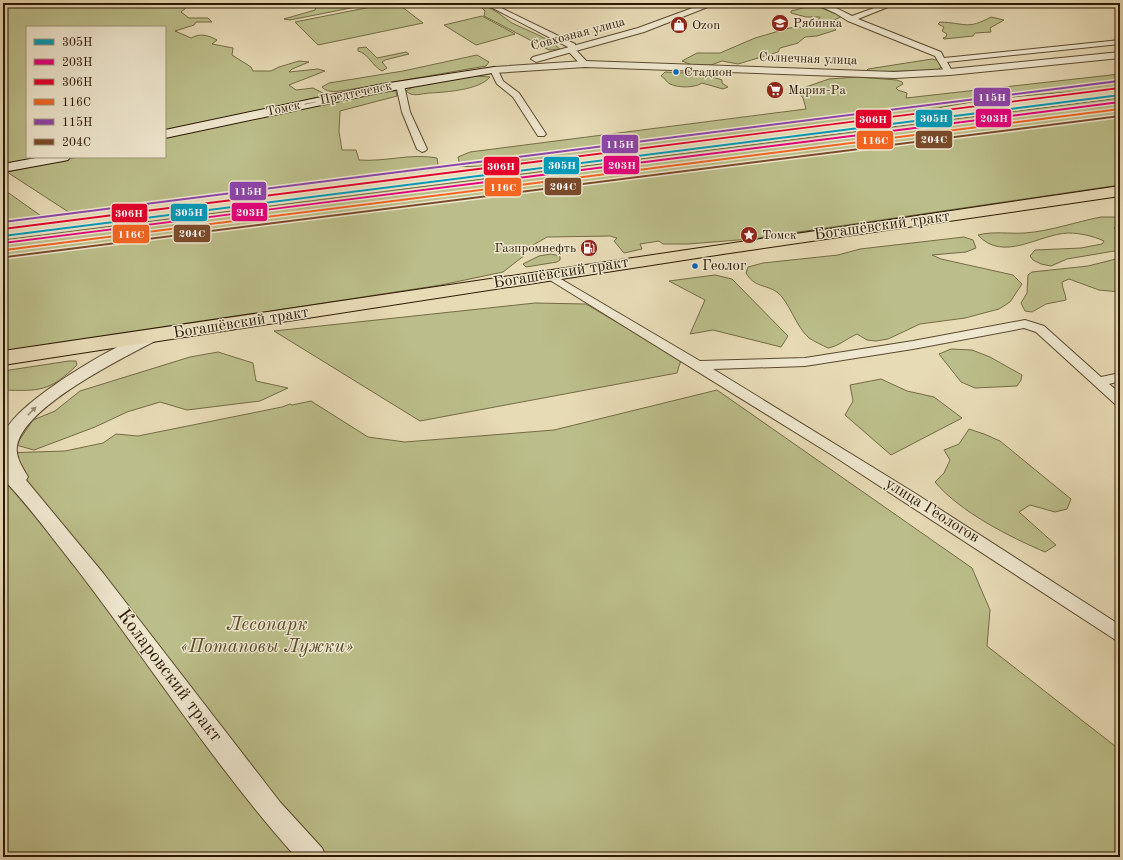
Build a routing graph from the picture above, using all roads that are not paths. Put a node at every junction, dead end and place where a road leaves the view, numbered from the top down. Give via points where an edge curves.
1 (486, 3) edge
2 (714, 3) edge
3 (816, 3) edge
4 (895, 3) edge
5 (851, 19) junction
6 (1120, 42) edge
7 (572, 50) junction
8 (1120, 55) edge
9 (943, 60) junction
10 (585, 64) junction
11 (494, 70) junction
12 (950, 72) junction
13 (400, 85) junction
14 (166, 134) edge
15 (540, 134) dead end
16 (422, 149) dead end
17 (58, 158) edge
18 (3, 168) edge
19 (1120, 191) edge
20 (550, 275) junction
21 (106, 351) junction
22 (3, 358) edge
23 (699, 365) junction
24 (1120, 377) edge
25 (1099, 382) junction
26 (1120, 402) edge
27 (16, 429) junction
28 (3, 442) edge
29 (3, 468) edge
30 (28, 493) junction
31 (1120, 634) edge
32 (313, 857) edge

1 - 7 street via 572,46
2 - 7 street, Совхозная улица via 641,30
3 - 5 street
4 - 5 street
5 - 9 street via 938,54
6 - 9 street
7 - 10 street
7 - 11 street, Совхозная улица
8 - 12 street, Солнечная улица
9 - 12 street
10 - 11 street, Солнечная улица
10 - 12 street, Солнечная улица via 868,74
11 - 13 main road, Томск — Предтеченск
11 - 15 street via 500,82 516,95
13 - 14 main road, Томск — Предтеченск
13 - 16 street via 406,112
17 - 18 main road
19 - 20 main road, Богашёвский тракт
20 - 21 main road, Богашёвский тракт via 152,337
20 - 23 street, улица Геологов
21 - 22 main road, Богашёвский тракт
27 -> 21 street via 48,396
23 - 25 street via 805,362 1025,324 1040,329
23 - 31 street, улица Геологов via 988,546
24 - 25 street
25 - 26 street
27 - 28 street
27 - 30 street via 8,444 8,457
29 - 30 street
30 - 32 street, Коларовский тракт via 106,592 270,811

